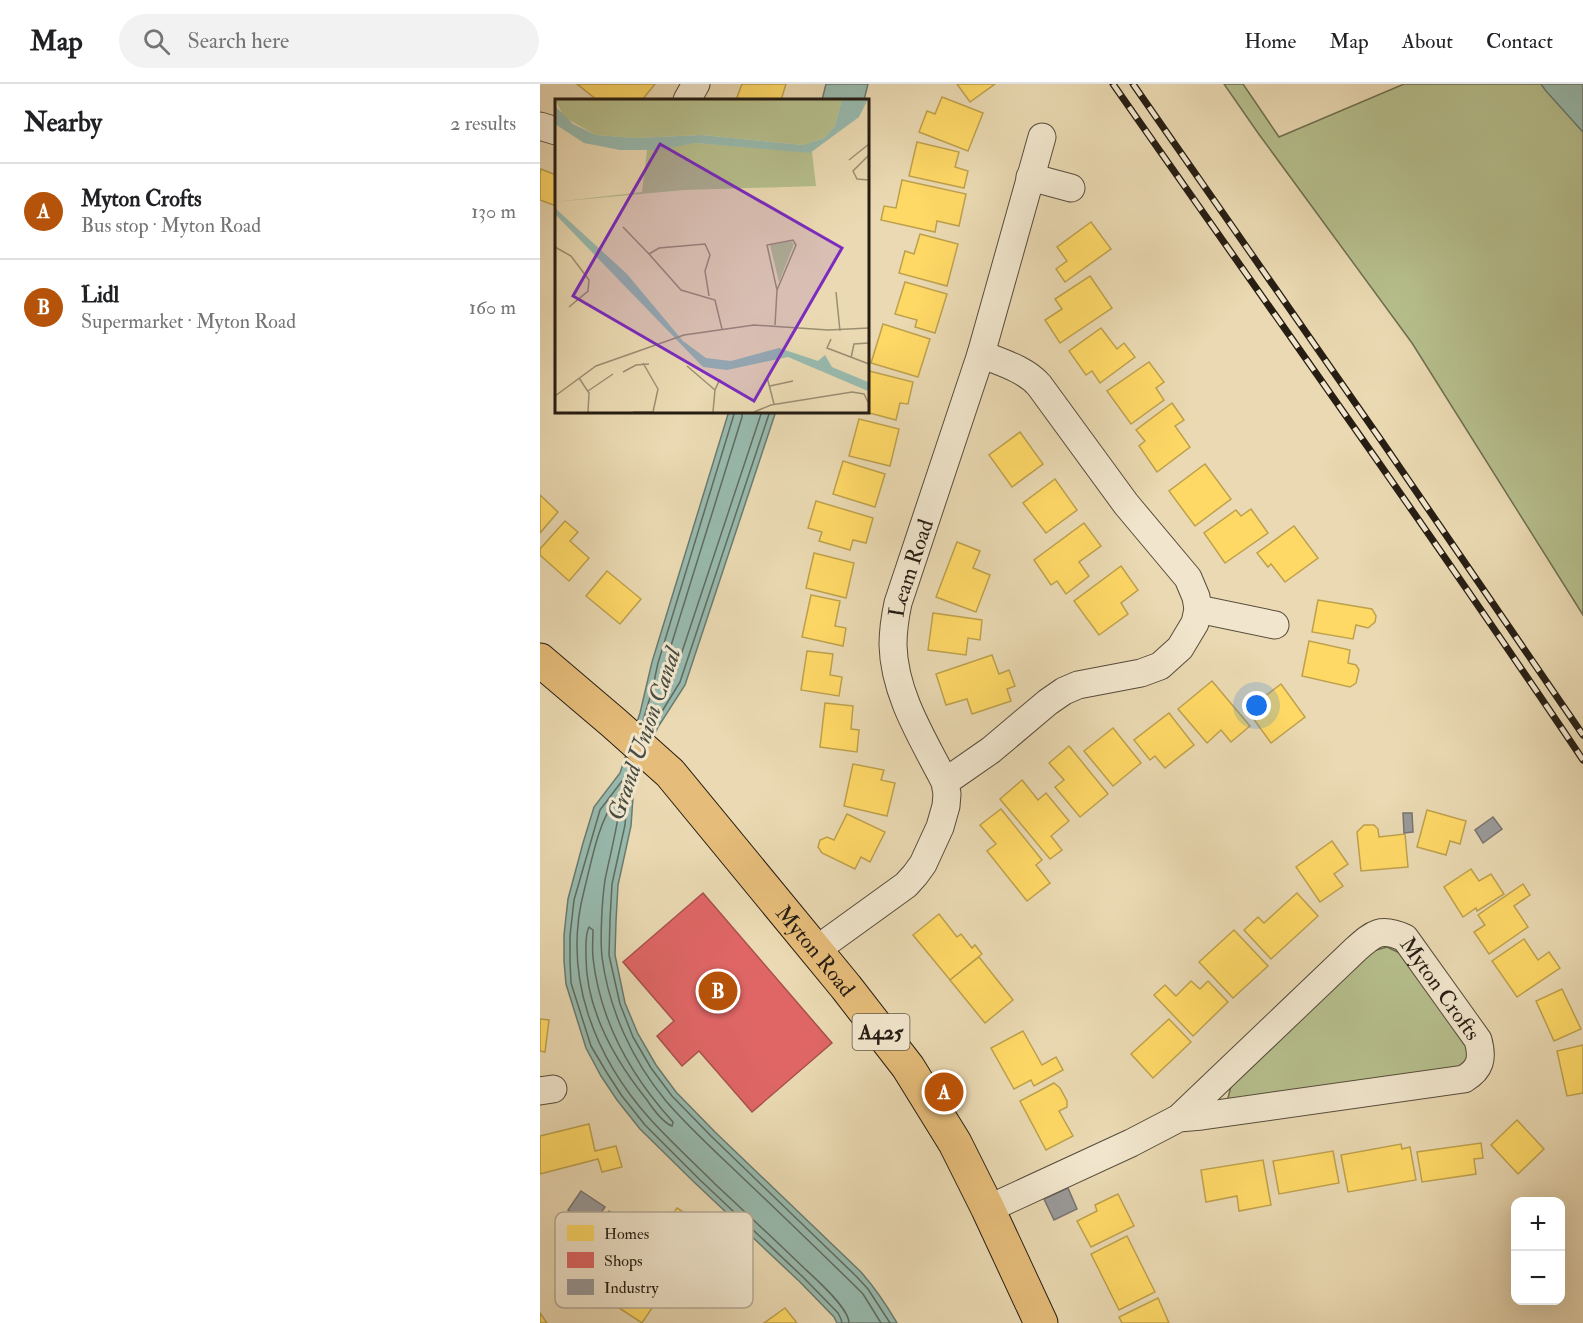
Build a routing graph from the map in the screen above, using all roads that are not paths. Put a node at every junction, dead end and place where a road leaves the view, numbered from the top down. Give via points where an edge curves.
1 (696, 84) edge
2 (688, 99) edge
3 (540, 126) edge
4 (555, 131) edge
5 (1042, 137) dead end
6 (1030, 177) junction
7 (1071, 188) dead end
8 (981, 354) junction
9 (1198, 609) junction
10 (1275, 625) dead end
11 (540, 660) edge
12 (945, 782) junction
13 (816, 950) junction
14 (1179, 1118) junction
15 (988, 1209) junction
16 (1041, 1323) edge

1 - 2 street
3 - 4 street
5 - 6 street, Leam Road
6 - 7 street
6 - 8 street, Leam Road
8 - 9 street via 1026,374 1039,385 1126,504 1188,578
8 - 12 street, Leam Road via 894,625 893,646 902,692
9 - 10 street
9 - 12 street via 1195,623 1180,648 1160,666 1064,691
11 - 13 main road, Myton Road / A425 via 670,773
12 - 13 street, Leam Road via 946,806 940,827 915,875
13 - 15 main road, Myton Road / A425 via 908,1067 955,1143
14 - 14 street, Myton Crofts via 1356,949 1380,932 1405,938 1478,1040 1481,1052 1473,1074 1464,1079
14 - 15 street, Myton Crofts
15 - 16 main road, Myton Road / A425

